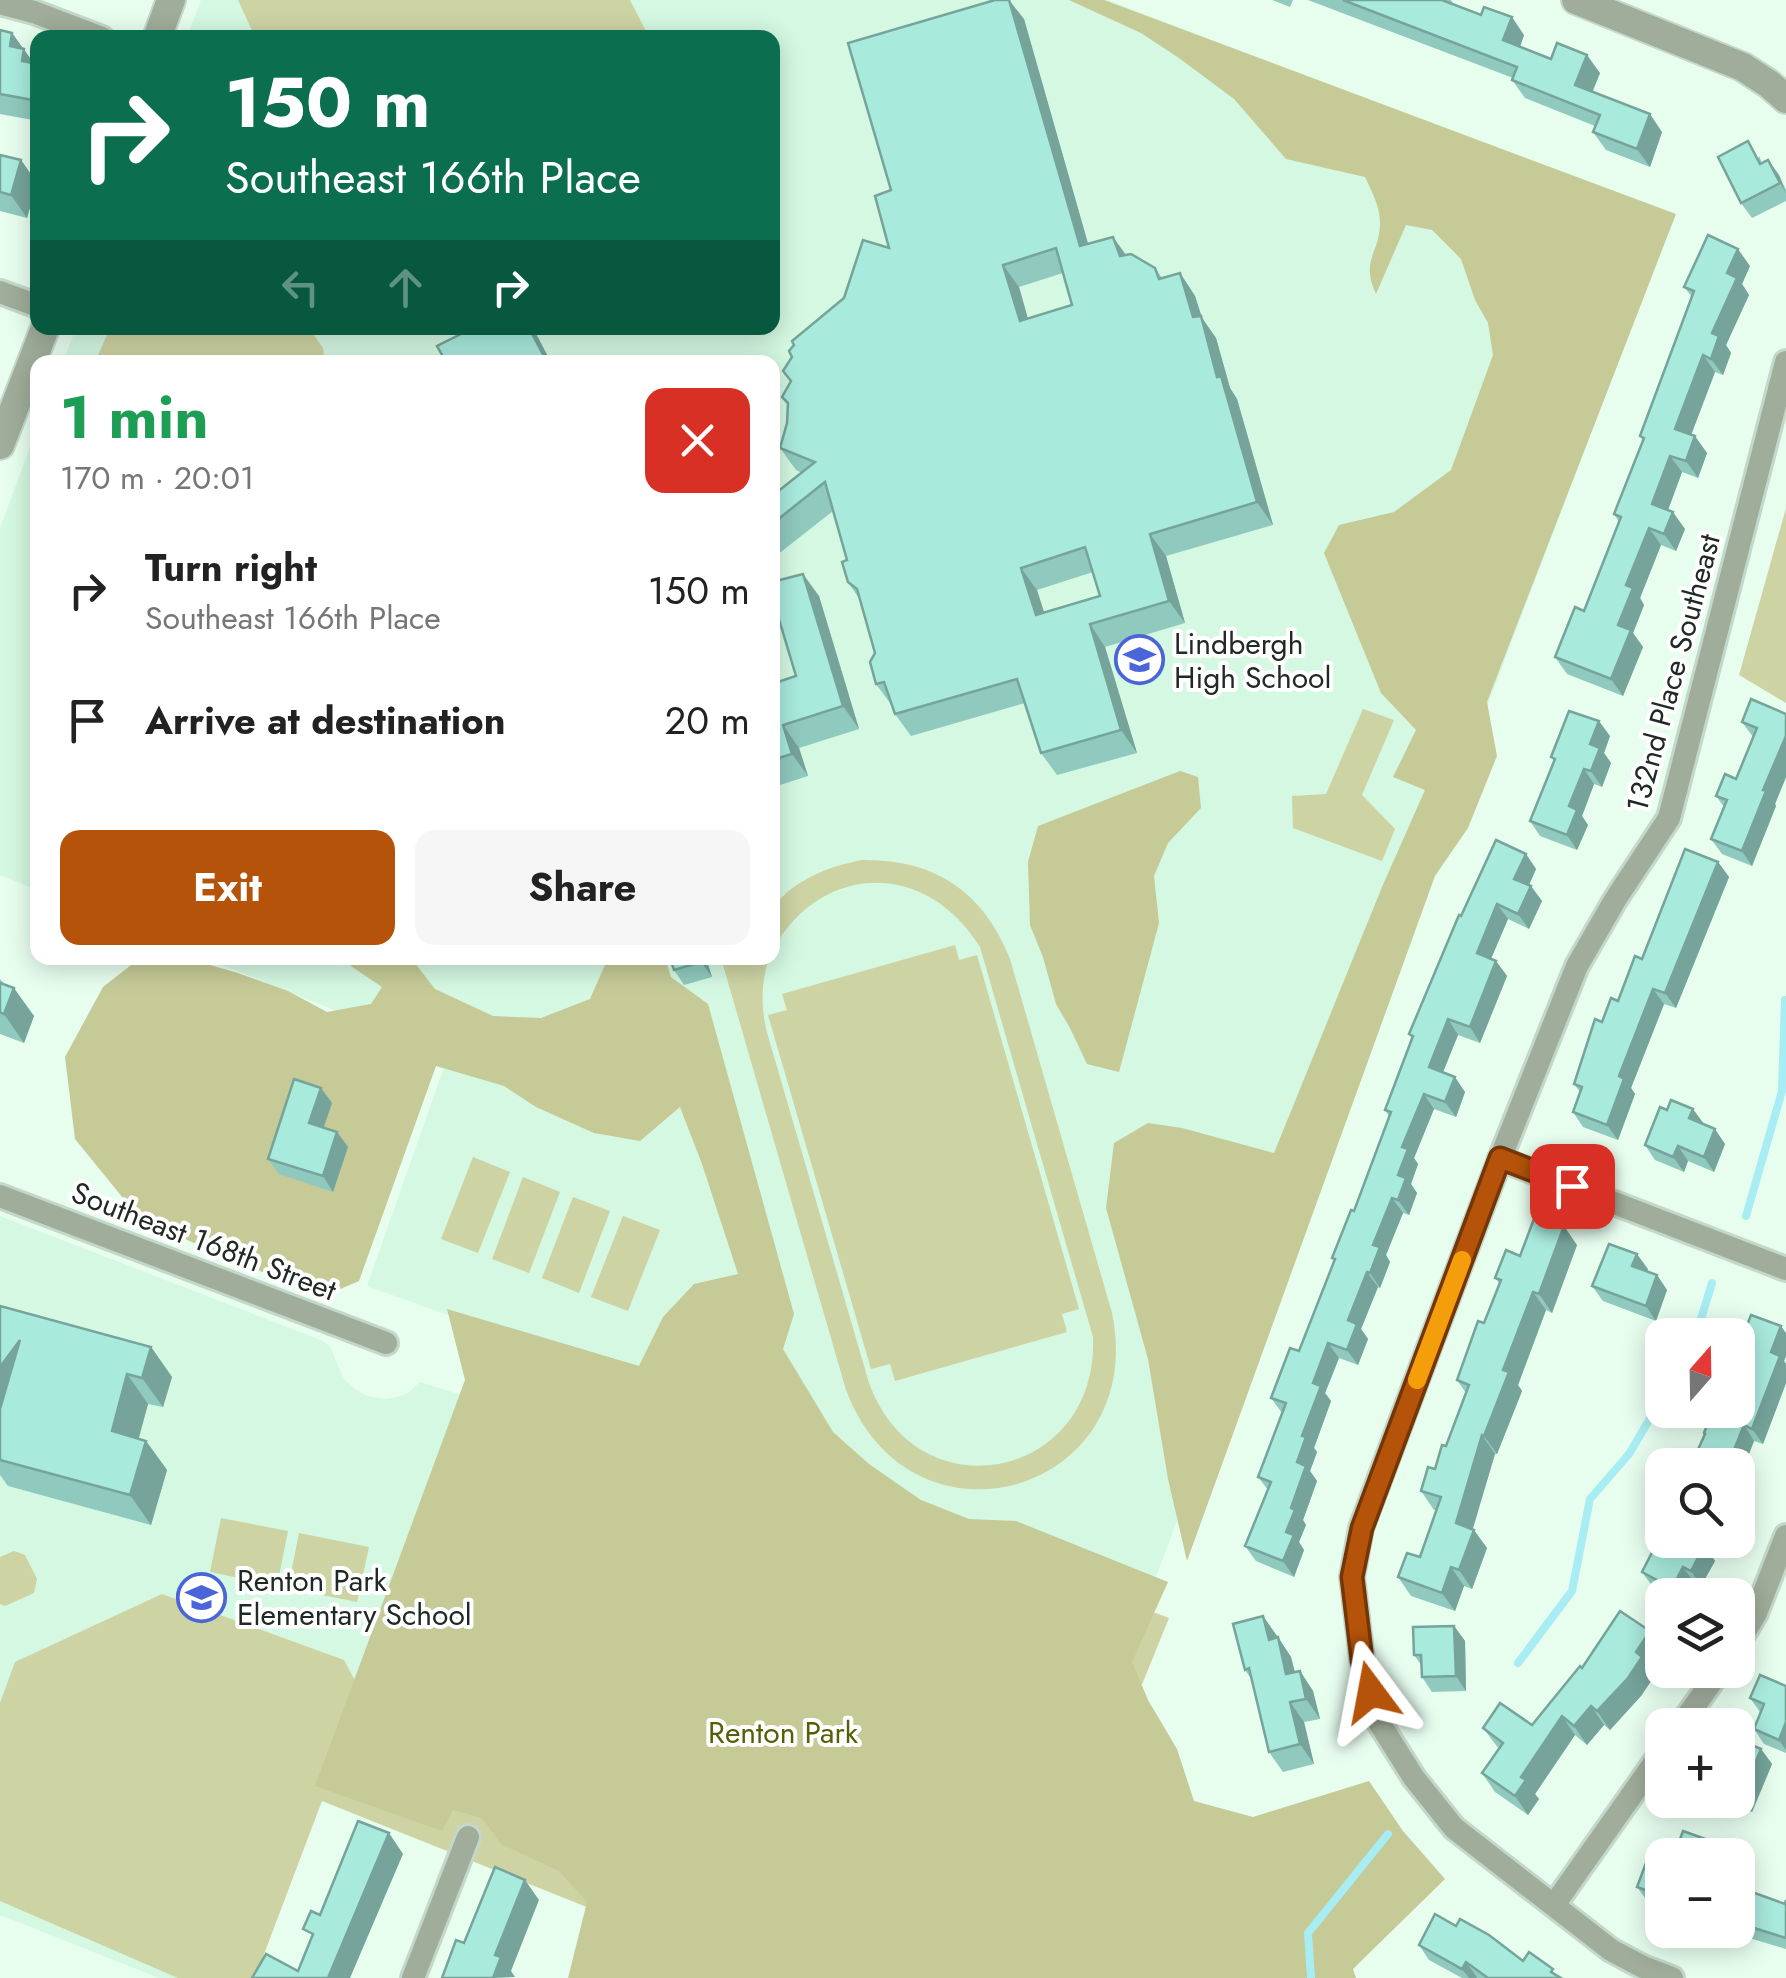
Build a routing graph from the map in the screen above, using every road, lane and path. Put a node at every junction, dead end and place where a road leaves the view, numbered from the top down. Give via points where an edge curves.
1 (170, 0) edge
2 (1576, 0) edge
3 (0, 3) edge
4 (81, 30) edge
5 (159, 30) edge
6 (1786, 99) edge
7 (0, 292) edge
8 (30, 303) edge
9 (1786, 362) edge
10 (30, 369) edge
11 (0, 445) edge
12 (1500, 1158) junction
13 (0, 1196) edge
14 (1786, 1269) edge
15 (386, 1343) dead end
16 (1786, 1536) edge
17 (1755, 1615) edge
18 (1645, 1776) edge
19 (468, 1837) dead end
20 (1554, 1904) junction
21 (412, 1978) edge
22 (1672, 1978) edge

1 - 5 street
2 - 6 street via 1743,67
3 - 4 street
7 - 8 street
9 - 12 street, 132nd Place Southeast via 1669,818 1577,966
10 - 11 street
12 - 14 street
12 - 20 street, 132nd Place Southeast via 1362,1528 1352,1577 1362,1660 1380,1724 1454,1828
13 - 15 street, Southeast 168th Street
16 - 17 street
18 - 20 street
19 - 21 street
20 - 22 street via 1611,1950

